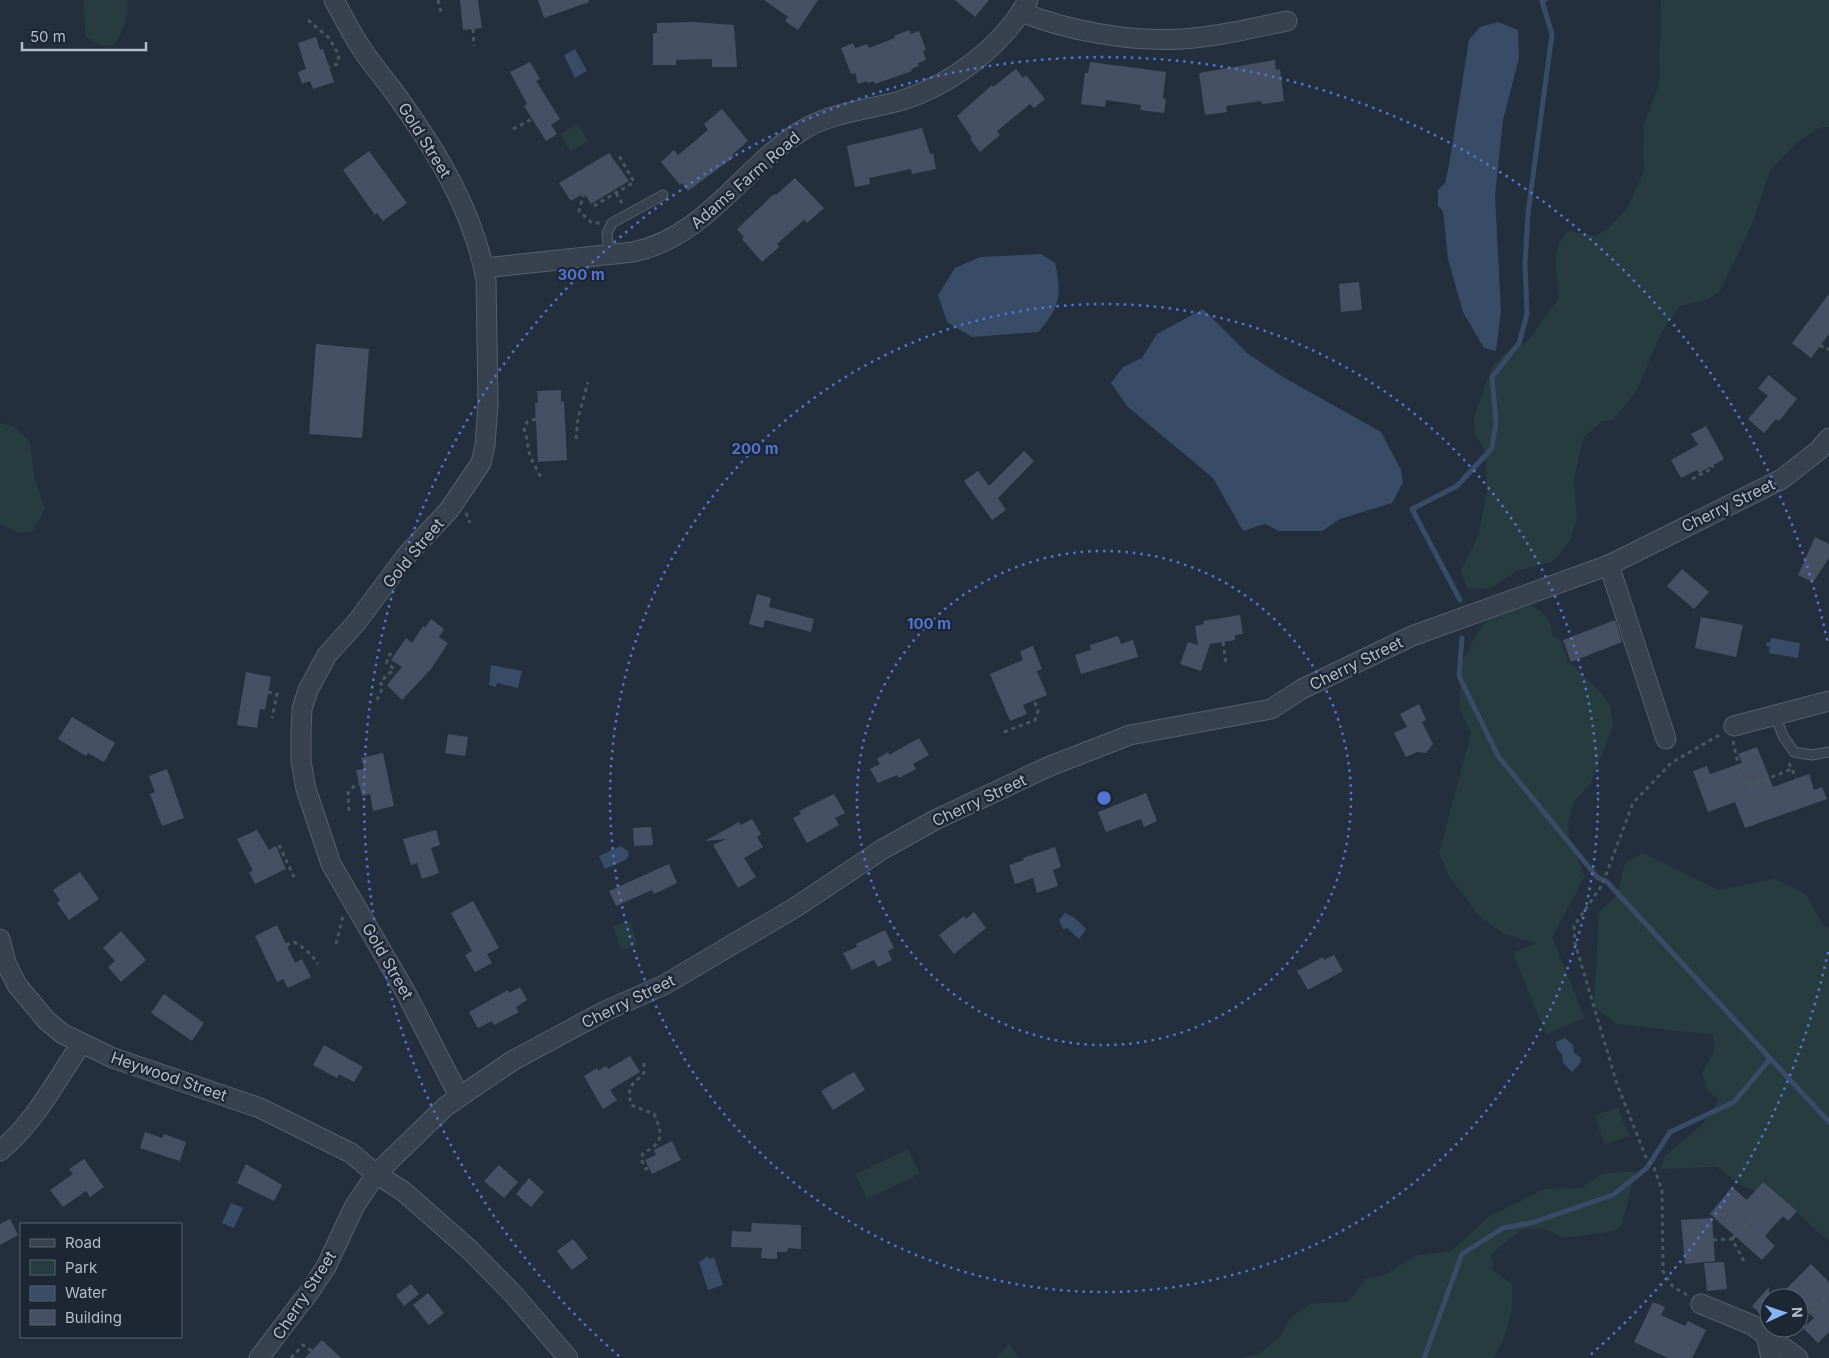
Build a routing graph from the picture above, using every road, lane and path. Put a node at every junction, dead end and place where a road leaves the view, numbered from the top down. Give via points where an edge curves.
1 (334, 0) edge
2 (438, 0) edge
3 (1025, 6) edge
4 (440, 12) dead end
5 (308, 20) dead end
6 (1287, 21) dead end
7 (473, 29) dead end
8 (474, 46) dead end
9 (329, 67) dead end
10 (532, 119) dead end
11 (512, 129) dead end
12 (619, 156) dead end
13 (584, 193) dead end
14 (616, 193) junction
15 (663, 195) dead end
16 (618, 198) dead end
17 (594, 206) dead end
18 (612, 224) junction
19 (609, 254) junction
20 (484, 268) junction
21 (1820, 346) dead end
22 (1829, 349) edge
23 (588, 382) dead end
24 (536, 419) dead end
25 (1829, 438) edge
26 (576, 439) dead end
27 (1712, 465) dead end
28 (541, 478) dead end
29 (1692, 479) dead end
30 (1609, 565) junction
31 (1223, 642) dead end
32 (394, 650) dead end
33 (1226, 664) dead end
34 (268, 692) dead end
35 (377, 700) dead end
36 (1034, 700) dead end
37 (1829, 700) edge
38 (1774, 715) junction
39 (272, 718) dead end
40 (1734, 726) junction
41 (1004, 732) dead end
42 (1666, 739) dead end
43 (1829, 752) edge
44 (1792, 769) dead end
45 (359, 784) dead end
46 (349, 811) dead end
47 (279, 844) dead end
48 (294, 877) dead end
49 (345, 911) dead end
50 (0, 939) edge
51 (336, 944) dead end
52 (286, 945) dead end
53 (318, 964) dead end
54 (81, 1044) junction
55 (644, 1063) dead end
56 (460, 1096) junction
57 (0, 1151) edge
58 (649, 1168) dead end
59 (376, 1174) junction
60 (1755, 1222) dead end
61 (1732, 1239) junction
62 (1713, 1240) dead end
63 (1745, 1263) dead end
64 (1829, 1301) edge
65 (1701, 1304) joint
66 (1809, 1313) edge
67 (1759, 1330) edge
68 (1766, 1338) edge
69 (1769, 1338) edge
70 (312, 1351) dead end
71 (259, 1358) edge
72 (291, 1358) edge
73 (568, 1358) edge
74 (1771, 1358) edge
75 (1798, 1358) edge

1 - 20 street, Gold Street via 358,44 402,104 452,183 468,216
2 - 4 path
3 - 6 street via 1065,27 1158,39 1207,37
3 - 19 street, Adams Farm Road via 1009,28 953,76 902,100 813,124 786,142 681,234 649,248
5 - 9 path via 329,38 339,55 337,64
7 - 8 path
10 - 11 path
12 - 14 path via 634,182
13 - 18 path via 579,211 592,223
14 - 16 path
14 - 17 path
15 - 18 lane
18 - 19 lane via 607,233
19 - 20 street, Adams Farm Road
20 - 56 street, Gold Street via 488,405 481,462 449,510 406,556 356,623 327,655 308,690 302,709 301,731 301,761 306,789 332,864 405,991
21 - 22 path
23 - 26 path
24 - 28 path via 527,422 524,429 529,437 532,460
25 - 30 street, Cherry Street via 1782,479
27 - 29 path via 1713,468
30 - 42 street
30 - 56 street, Cherry Street via 1412,636 1302,689 1270,709 1150,729 1050,766 908,834 796,907 664,985 621,1003 532,1050
31 - 33 path
32 - 35 path via 386,658 394,669 380,682 383,687
34 - 39 path via 277,694
36 - 41 path via 1038,711 1034,720
37 - 38 street
38 - 40 street
38 - 43 lane via 1794,752 1812,755
40 - 44 path via 1733,745 1741,778 1751,785
40 - 65 path via 1671,763 1633,803 1602,885 1574,926 1575,943 1617,1084 1662,1190 1664,1272 1673,1287
45 - 46 path via 355,784 348,793
47 - 48 path
49 - 51 path via 338,927
50 - 54 street, Heywood Street via 6,963 18,985 47,1021
52 - 53 path via 294,942 300,945
54 - 57 street via 18,1135
54 - 59 street, Heywood Street via 286,1119 338,1145
55 - 58 path via 644,1073 628,1091 631,1105 654,1114 660,1127 660,1138 654,1148 643,1153 641,1159 646,1169
56 - 59 street, Cherry Street via 426,1123
59 - 71 street, Cherry Street via 354,1207 326,1266
59 - 73 street, Heywood Street via 403,1191 481,1260
60 - 61 path via 1751,1218
61 - 62 path
61 - 63 path
64 - 66 path via 1824,1299
65 - 67 street
68 - 74 street
69 - 75 street
70 - 72 path via 303,1345

